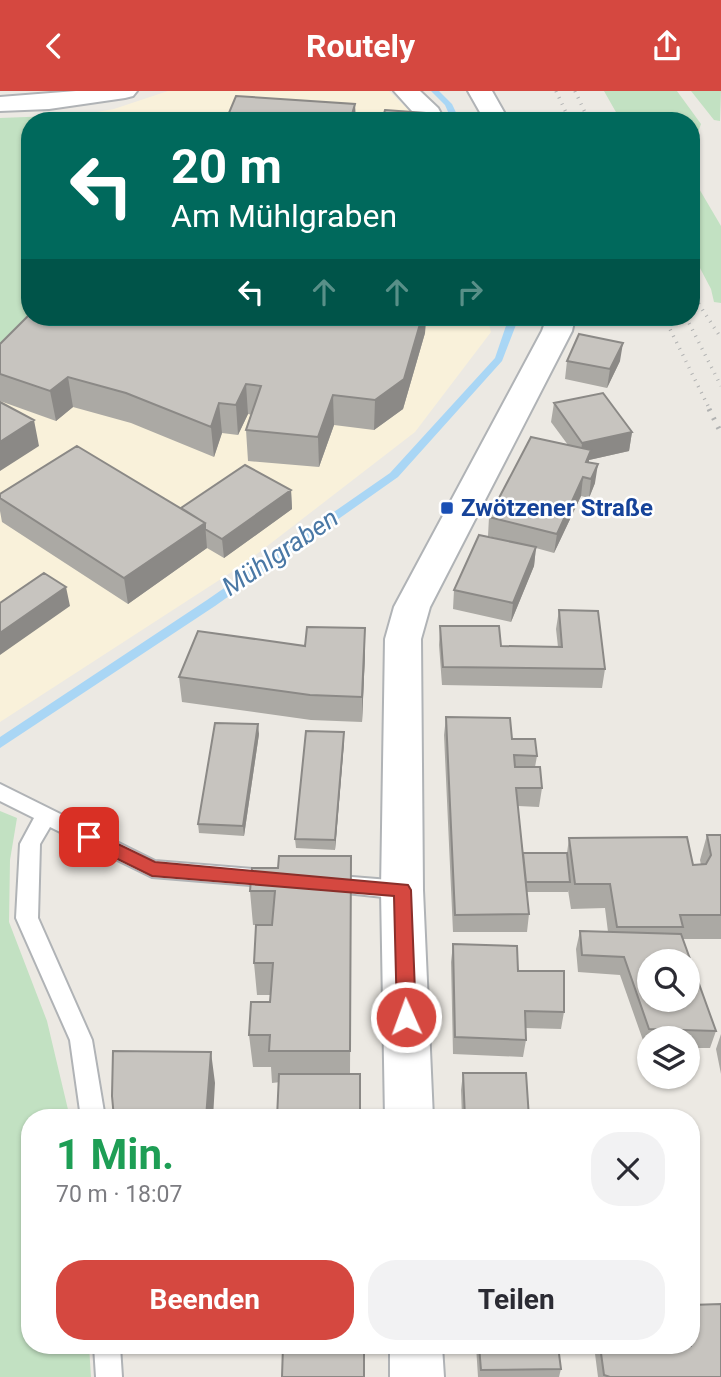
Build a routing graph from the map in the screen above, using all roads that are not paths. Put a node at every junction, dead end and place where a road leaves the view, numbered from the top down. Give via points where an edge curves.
1 (125, 91) edge
2 (406, 91) edge
3 (480, 91) edge
4 (0, 104) edge
5 (428, 112) edge
6 (492, 112) edge
7 (558, 326) edge
8 (0, 792) edge
9 (46, 816) junction
10 (402, 890) junction
11 (92, 1109) edge
12 (410, 1109) edge
13 (108, 1354) edge
14 (416, 1354) edge
15 (109, 1377) edge
16 (417, 1377) edge

1 - 4 street
2 - 5 street
3 - 6 street
7 - 10 street via 412,607 403,639
8 - 9 lane
9 - 10 lane via 152,869
9 - 11 lane via 30,844 27,918 81,1039
10 - 12 street
13 - 15 lane
14 - 16 street

